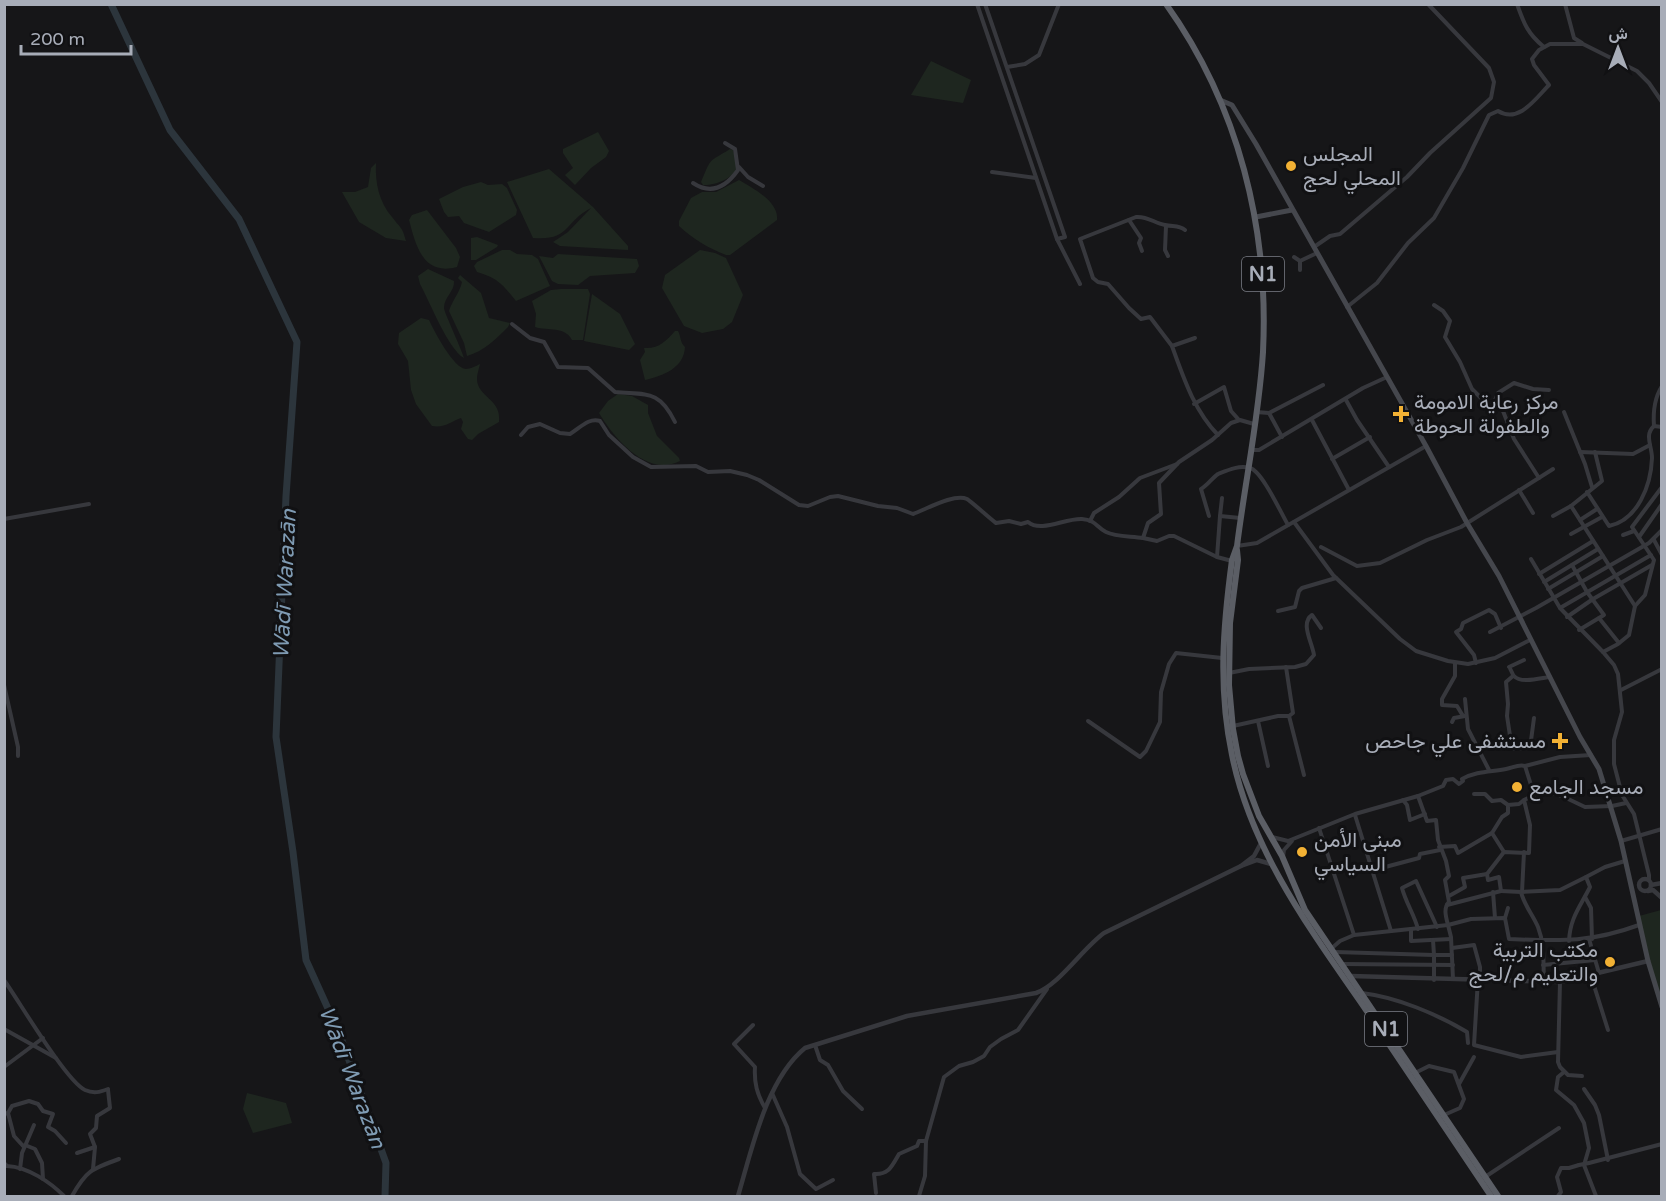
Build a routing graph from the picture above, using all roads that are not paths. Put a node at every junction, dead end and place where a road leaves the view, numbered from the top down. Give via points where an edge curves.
1 (977, 4) edge
2 (985, 4) edge
3 (1059, 4) edge
4 (1168, 4) edge
5 (1428, 4) edge
6 (1517, 4) edge
7 (1565, 4) edge
8 (1582, 44) junction
9 (1544, 47) junction
10 (1006, 67) junction
11 (1220, 100) junction
12 (1662, 102) edge
13 (725, 143) dead end
14 (738, 167) junction
15 (992, 172) dead end
16 (1036, 178) junction
17 (693, 183) dead end
18 (763, 186) dead end
19 (1292, 210) junction
20 (1256, 217) junction
21 (1129, 220) junction
22 (1166, 226) junction
23 (1185, 230) dead end
24 (1057, 239) junction
25 (1142, 251) dead end
26 (1315, 251) junction
27 (1168, 256) dead end
28 (1294, 257) dead end
29 (1300, 261) junction
30 (1300, 270) dead end
31 (1080, 284) dead end
32 (1434, 305) dead end
33 (1347, 307) junction
34 (512, 324) dead end
35 (1195, 338) dead end
36 (1172, 346) junction
37 (1387, 377) junction
38 (1323, 385) dead end
39 (1662, 386) edge
40 (1549, 390) dead end
41 (1346, 400) junction
42 (1194, 404) junction
43 (1493, 405) junction
44 (1256, 412) junction
45 (1564, 412) dead end
46 (1269, 413) junction
47 (1240, 420) junction
48 (1312, 420) junction
49 (675, 422) dead end
50 (1254, 424) junction
51 (1654, 426) junction
52 (1662, 427) edge
53 (521, 435) dead end
54 (1218, 435) junction
55 (1282, 437) junction
56 (1370, 437) junction
57 (1650, 445) junction
58 (1426, 446) junction
59 (1250, 450) junction
60 (1580, 452) junction
61 (1595, 452) junction
62 (1332, 459) junction
63 (1178, 464) junction
64 (1389, 466) junction
65 (1248, 467) junction
66 (1553, 469) dead end
67 (1539, 478) junction
68 (1592, 487) junction
69 (1662, 487) edge
70 (1348, 490) junction
71 (1519, 490) junction
72 (1587, 492) junction
73 (1222, 498) dead end
74 (1653, 500) junction
75 (89, 504) dead end
76 (1661, 505) edge
77 (1571, 506) junction
78 (1597, 509) junction
79 (1533, 513) dead end
80 (1209, 516) dead end
81 (1220, 516) junction
82 (1553, 516) dead end
83 (1602, 517) junction
84 (1241, 518) junction
85 (1626, 518) junction
86 (4, 519) edge
87 (1580, 519) junction
88 (1090, 521) junction
89 (1294, 522) junction
90 (1467, 523) junction
91 (1288, 525) junction
92 (1584, 527) junction
93 (1633, 529) junction
94 (1662, 530) edge
95 (1571, 534) dead end
96 (1623, 535) dead end
97 (1639, 537) junction
98 (1143, 538) junction
99 (1654, 540) junction
100 (1593, 541) junction
101 (1646, 545) junction
102 (1237, 546) junction
103 (1320, 547) dead end
104 (1598, 549) junction
105 (1651, 555) junction
106 (1662, 555) edge
107 (1603, 556) junction
108 (1217, 557) junction
109 (1531, 559) dead end
110 (1232, 561) junction
111 (1653, 564) junction
112 (1572, 566) junction
113 (1609, 566) junction
114 (1576, 573) junction
115 (1539, 574) junction
116 (1614, 576) junction
117 (1336, 578) junction
118 (1544, 582) junction
119 (1581, 582) junction
120 (1620, 584) junction
121 (1548, 589) junction
122 (1587, 592) junction
123 (1554, 598) junction
124 (1593, 599) junction
125 (1635, 606) junction
126 (1560, 608) junction
127 (1278, 611) dead end
128 (1567, 616) junction
129 (1519, 618) junction
130 (1599, 618) junction
131 (1501, 627) junction
132 (1321, 628) dead end
133 (1579, 630) junction
134 (1490, 632) dead end
135 (1530, 640) junction
136 (1619, 643) junction
137 (1603, 652) junction
138 (1222, 658) junction
139 (1524, 660) dead end
140 (1455, 663) junction
141 (1476, 663) junction
142 (1286, 668) junction
143 (1662, 669) edge
144 (1228, 673) junction
145 (1513, 676) junction
146 (1551, 677) junction
147 (4, 685) edge
148 (1621, 690) junction
149 (1465, 699) dead end
150 (1289, 716) junction
151 (1465, 716) junction
152 (1534, 718) dead end
153 (1088, 721) dead end
154 (1258, 721) junction
155 (1452, 722) dead end
156 (1233, 726) junction
157 (1591, 755) junction
158 (18, 756) dead end
159 (1268, 766) dead end
160 (1525, 766) junction
161 (1489, 770) junction
162 (1304, 775) dead end
163 (1540, 793) junction
164 (1474, 794) dead end
165 (1418, 796) junction
166 (1403, 800) junction
167 (1524, 800) junction
168 (1626, 803) junction
169 (1508, 805) junction
170 (1612, 806) junction
171 (1355, 814) junction
172 (1425, 814) junction
173 (1319, 828) junction
174 (1662, 829) edge
175 (1492, 833) junction
176 (1301, 834) junction
177 (1639, 836) junction
178 (1272, 837) junction
179 (1621, 841) junction
180 (1261, 843) junction
181 (1440, 849) junction
182 (1504, 852) junction
183 (1524, 852) junction
184 (1283, 858) junction
185 (1626, 861) junction
186 (1271, 864) junction
187 (1241, 866) junction
188 (1374, 870) junction
189 (1487, 874) junction
190 (1586, 877) junction
191 (1642, 880) junction
192 (1631, 883) junction
193 (1650, 883) junction
194 (1662, 883) edge
195 (1502, 891) junction
196 (1493, 892) junction
197 (1522, 892) junction
198 (1646, 892) junction
199 (1633, 895) junction
200 (1449, 896) junction
201 (1585, 897) junction
202 (1662, 898) edge
203 (1446, 905) junction
204 (1508, 908) dead end
205 (1495, 918) junction
206 (1505, 918) junction
207 (1448, 925) junction
208 (1639, 925) junction
209 (1437, 927) junction
210 (1411, 929) junction
211 (1418, 929) junction
212 (1391, 931) junction
213 (1354, 935) junction
214 (1451, 939) junction
215 (1591, 939) junction
216 (1433, 940) junction
217 (1542, 941) junction
218 (1569, 941) junction
219 (1452, 948) junction
220 (1333, 950) junction
221 (1452, 954) junction
222 (1434, 955) junction
223 (1595, 960) junction
224 (1648, 961) junction
225 (1342, 964) junction
226 (1434, 965) junction
227 (1453, 965) junction
228 (1544, 965) junction
229 (1599, 973) junction
230 (1351, 976) junction
231 (1591, 976) junction
232 (4, 980) edge
233 (1434, 980) junction
234 (1453, 980) junction
235 (1479, 980) junction
236 (1544, 981) junction
237 (1560, 982) junction
238 (1047, 989) junction
239 (1362, 993) junction
240 (1662, 1007) edge
241 (753, 1026) dead end
242 (4, 1029) edge
243 (1608, 1030) dead end
244 (43, 1038) junction
245 (1468, 1043) dead end
246 (815, 1045) junction
247 (33, 1046) junction
248 (1558, 1052) junction
249 (1473, 1057) dead end
250 (57, 1059) junction
251 (4, 1067) edge
252 (1564, 1072) junction
253 (1415, 1073) junction
254 (1581, 1076) dead end
255 (1458, 1084) junction
256 (1584, 1089) dead end
257 (772, 1093) junction
258 (765, 1108) junction
259 (862, 1109) dead end
260 (6, 1114) edge
261 (1443, 1116) junction
262 (34, 1125) dead end
263 (1559, 1128) dead end
264 (926, 1141) junction
265 (66, 1143) dead end
266 (1662, 1144) edge
267 (25, 1146) junction
268 (94, 1147) junction
269 (77, 1153) dead end
270 (119, 1159) dead end
271 (1608, 1160) junction
272 (5, 1166) edge
273 (20, 1169) junction
274 (93, 1169) junction
275 (1485, 1177) junction
276 (43, 1179) junction
277 (833, 1180) dead end
278 (876, 1193) dead end
279 (64, 1197) edge
280 (72, 1197) edge
281 (738, 1197) edge
282 (920, 1197) edge
283 (1491, 1197) edge
284 (1498, 1197) edge
285 (1558, 1197) edge
286 (1596, 1197) edge

1 - 16 street
2 - 10 street
3 - 10 street via 1039,55 1025,64
4 - 11 highway, N1
5 - 26 street via 1489,68 1494,82 1491,98 1407,177
6 - 9 street via 1533,38
7 - 8 street via 1574,38
8 - 9 street
8 - 12 street via 1637,71
9 - 33 street via 1532,60 1549,85 1519,113 1498,111 1489,115 1434,218 1408,243 1377,284
10 - 24 street via 1065,237
11 - 19 main road via 1232,105
11 - 20 highway, N1 via 1244,165
13 - 14 street via 735,149
14 - 17 street via 735,175 718,187 701,189
14 - 18 street
15 - 16 street
16 - 24 street
19 - 20 main road
19 - 26 main road
20 - 44 highway, N1 via 1264,317
21 - 22 street via 1144,216
21 - 25 street via 1142,238
21 - 36 street via 1080,239 1086,259 1093,278 1108,284 1141,319 1150,317
22 - 23 street via 1181,226
22 - 27 street
24 - 31 street
26 - 29 street
26 - 33 main road
28 - 29 street
29 - 30 street
32 - 43 street via 1450,321 1445,337 1472,389
33 - 37 main road
34 - 49 street via 530,338 544,342 558,367 588,368 615,392 657,397
35 - 36 street
36 - 42 street
37 - 41 street
37 - 58 main road
38 - 46 street
39 - 51 street
40 - 43 street via 1514,383 1498,393
41 - 48 street
41 - 56 street
42 - 47 street via 1224,387 1231,411
42 - 54 street
43 - 67 street via 1503,411 1514,438
44 - 46 street
44 - 50 highway, N1
45 - 60 street
46 - 55 street
47 - 50 street
47 - 54 street
48 - 55 street
48 - 62 street
50 - 59 highway, N1
51 - 52 street
51 - 57 street via 1648,437
53 - 88 street via 528,427 540,424 570,434 596,419 633,457 651,466 700,466 708,472 747,475 799,506 838,496 913,514 966,498 996,523 1028,522 1040,526 1066,520
54 - 63 street
55 - 59 street via 1259,450
56 - 62 street
56 - 64 street
57 - 61 street via 1633,454
57 - 85 street via 1652,457 1644,495
58 - 64 street
58 - 90 main road
59 - 65 highway, N1
60 - 61 street
60 - 68 street
61 - 68 street via 1602,481
62 - 70 street
63 - 88 street via 1140,478 1094,513
63 - 98 street via 1159,483 1161,514 1148,523
64 - 70 street
65 - 80 street via 1236,467 1215,476 1201,489
65 - 84 highway, N1
65 - 91 street via 1258,474
66 - 67 street
67 - 71 street
68 - 72 street
69 - 74 street
70 - 89 street
71 - 79 street
71 - 90 street
72 - 77 street
72 - 78 street
73 - 81 street
74 - 76 street
74 - 93 street
75 - 86 street
76 - 97 street
77 - 82 street
77 - 87 street
78 - 83 street
78 - 87 street
81 - 84 street
81 - 108 street
83 - 85 street via 1609,526
83 - 92 street
84 - 102 highway, N1
85 - 93 street
87 - 92 street
88 - 98 street via 1106,532
89 - 91 street
89 - 117 street
90 - 103 street via 1380,563 1357,566
90 - 129 main road
91 - 102 street via 1257,543
92 - 95 street
92 - 100 street
93 - 96 street
93 - 97 street
94 - 99 street
97 - 101 street
98 - 108 street via 1162,541 1174,536
99 - 101 street
99 - 106 street
100 - 104 street
100 - 115 street
101 - 105 street
101 - 113 street
102 - 110 highway, N1
102 - 144 highway, N1
104 - 107 street
104 - 112 street
105 - 111 street
105 - 116 street
107 - 113 street
107 - 114 street
108 - 110 street
109 - 115 street
110 - 138 highway, N1
111 - 120 street
111 - 125 street via 1645,595
112 - 114 street
112 - 118 street
113 - 116 street
113 - 119 street
114 - 119 street
114 - 121 street
115 - 118 street
116 - 120 street
116 - 122 street
117 - 127 street via 1302,588 1295,607
117 - 140 street via 1416,651
118 - 121 street
119 - 122 street
119 - 123 street
120 - 124 street
120 - 125 street
121 - 123 street
122 - 124 street
122 - 126 street
123 - 126 street
123 - 129 street
124 - 128 street
124 - 130 street via 1604,615
125 - 136 street via 1629,635
126 - 128 street
128 - 133 street
129 - 131 street
129 - 135 main road
130 - 133 street
130 - 136 street
131 - 134 street
131 - 141 street via 1489,610 1464,623 1456,632
132 - 142 street via 1312,615 1308,617 1307,630 1314,655 1306,664
133 - 137 street
135 - 141 street
135 - 146 main road
136 - 137 street
137 - 148 street via 1614,665
138 - 153 street via 1176,653 1161,692 1160,722 1140,757
138 - 180 highway, N1 via 1232,757
139 - 145 street via 1509,667
140 - 141 street
140 - 151 street via 1455,676 1442,705 1457,706
142 - 144 street
142 - 150 street via 1293,713
143 - 148 street
144 - 156 highway, N1
145 - 146 street via 1526,680
145 - 152 street via 1506,682 1512,749 1530,748
146 - 157 main road
147 - 158 street
148 - 168 street via 1622,712 1613,758
149 - 151 street
150 - 154 street
150 - 162 street
151 - 155 street
151 - 161 street
154 - 156 street
154 - 159 street
156 - 178 highway, N1 via 1243,774 1258,816
157 - 160 street via 1560,757
157 - 170 main road
160 - 161 street
160 - 163 street via 1532,785
161 - 165 street via 1472,774 1459,784 1453,779 1446,780 1443,786
163 - 167 street
163 - 170 street via 1550,792 1585,807
164 - 169 street via 1485,794 1492,801 1501,800
165 - 166 street
165 - 172 street
166 - 171 street
166 - 172 street via 1410,819
167 - 169 street
167 - 183 street via 1530,837 1529,852
168 - 170 street
168 - 177 street via 1634,814
169 - 175 street via 1508,813
170 - 179 main road
171 - 173 street
171 - 188 street
172 - 181 street via 1427,821 1436,820
173 - 176 street
173 - 213 street
174 - 177 street
175 - 181 street via 1458,852 1455,846
175 - 182 street
176 - 178 street via 1288,841
176 - 184 street via 1286,847
177 - 179 street
177 - 193 street
178 - 180 highway via 1264,834
178 - 184 highway, N1
179 - 185 main road
180 - 186 highway, N1
180 - 187 street via 1254,856
181 - 188 street
181 - 200 street via 1448,867 1445,880
182 - 183 street
182 - 189 street
183 - 197 street
184 - 186 highway via 1278,866
184 - 220 highway, N1 / N1 via 1305,910
185 - 190 street
185 - 192 main road
186 - 187 street via 1257,860
186 - 283 highway, N1
187 - 238 street via 1104,933
188 - 212 street
189 - 195 street via 1488,880 1499,877
189 - 200 street via 1463,878 1465,887
190 - 197 street via 1560,890
190 - 201 street via 1590,887
191 - 192 street
191 - 193 street
191 - 198 street via 1638,886
192 - 199 main road
193 - 194 street
193 - 198 street
195 - 196 street
195 - 197 street
196 - 203 street
196 - 205 street
197 - 217 street
198 - 199 street
198 - 202 street via 1653,890
199 - 208 main road
200 - 203 street
201 - 215 street via 1592,913
201 - 218 street via 1569,927
203 - 207 street
204 - 206 street
205 - 206 street
205 - 207 street
206 - 217 street via 1509,939
207 - 209 street
207 - 214 street
208 - 215 street
208 - 224 main road
209 - 211 street
209 - 211 street via 1416,881 1402,888
210 - 211 street
210 - 212 street
210 - 216 street via 1411,941
212 - 213 street
213 - 220 street via 1340,941
214 - 216 street
214 - 219 street
215 - 218 street
215 - 223 street
216 - 222 street
217 - 218 street
217 - 228 street
219 - 221 street
219 - 235 street via 1474,945
220 - 222 street
220 - 225 highway, N1 / N1
221 - 222 street
221 - 227 street
222 - 226 street
223 - 228 street
223 - 229 street
224 - 229 street
224 - 240 main road
225 - 226 street
225 - 230 highway, N1 / N1
226 - 227 street
226 - 233 street
227 - 234 street
228 - 236 street
229 - 231 street
230 - 233 street
230 - 239 highway, N1 / N1
231 - 237 street
231 - 243 street
232 - 244 street
233 - 234 street
234 - 235 street
235 - 236 street
235 - 248 street via 1474,1045 1521,1057
236 - 237 street
237 - 248 street
238 - 246 street via 907,1016
238 - 264 street via 1018,1030 990,1047 984,1056 944,1077
239 - 245 street via 1387,998 1453,1024 1467,1032
239 - 253 highway, N1 / N1
241 - 258 street via 734,1044 755,1067 754,1083
242 - 247 street
244 - 247 street
244 - 250 street
246 - 257 street via 795,1057
246 - 259 street via 820,1060
247 - 250 street
247 - 251 street
248 - 252 street via 1558,1064
249 - 255 street
250 - 268 street via 84,1090 96,1093 108,1089 110,1108 97,1116 96,1128 90,1134
252 - 254 street
252 - 286 street via 1558,1076 1556,1090 1574,1105 1584,1123 1589,1148 1584,1165
253 - 255 street via 1429,1066 1454,1072
253 - 261 highway, N1 / N1
255 - 261 street via 1464,1100 1460,1108
256 - 271 street via 1599,1115
257 - 258 street
257 - 277 street via 787,1127 800,1174 816,1189
258 - 281 street
260 - 265 street via 12,1106 29,1101 38,1104 43,1111 53,1114 48,1126
260 - 267 street via 14,1136
261 - 275 highway, N1 / N1
262 - 267 street
263 - 275 street
264 - 278 street via 919,1141 917,1146 899,1154 886,1173 874,1174
264 - 282 street
266 - 271 street
267 - 273 street
267 - 276 street via 34,1149 42,1163
268 - 269 street
268 - 274 street
270 - 274 street
271 - 285 street, bridge via 1561,1168 1557,1177 1561,1192
272 - 273 street
273 - 276 street
274 - 280 street
275 - 284 highway, N1 / N1
276 - 279 street

